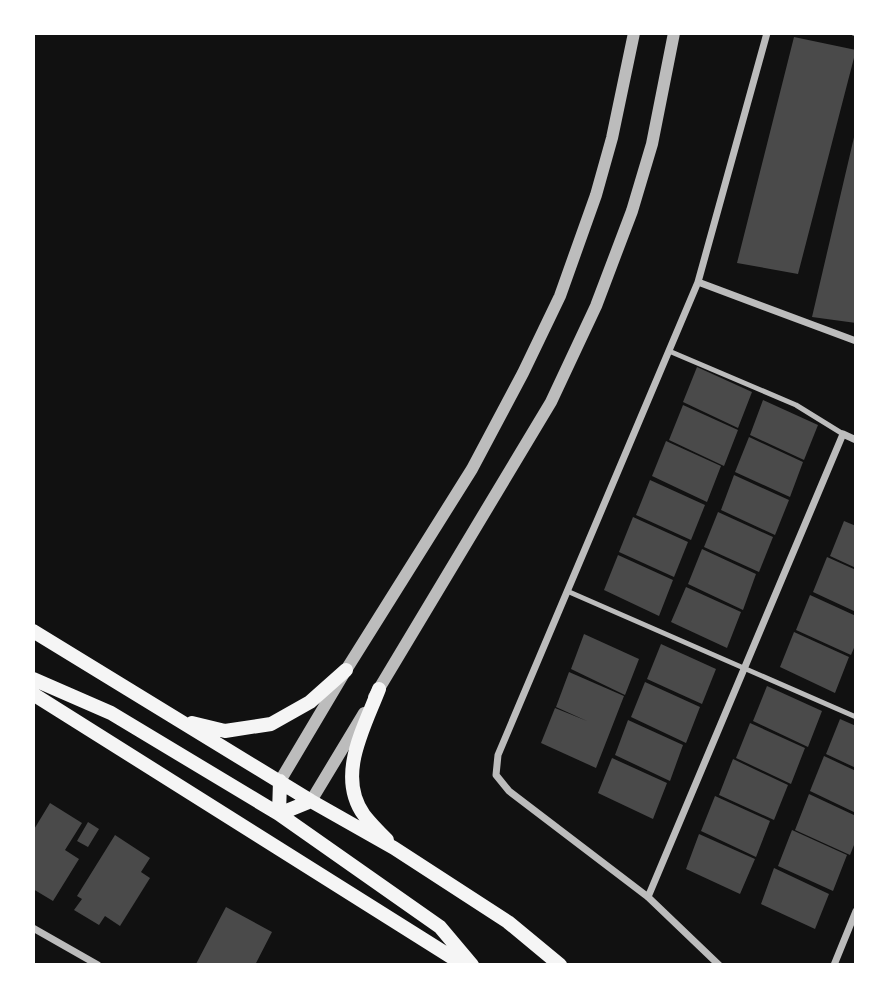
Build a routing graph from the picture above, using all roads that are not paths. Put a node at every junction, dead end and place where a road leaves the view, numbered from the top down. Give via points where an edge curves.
1 (634, 33) edge
2 (674, 33) edge
3 (767, 33) edge
4 (698, 282) junction
5 (856, 341) edge
6 (669, 351) junction
7 (843, 434) junction
8 (856, 440) edge
9 (566, 591) junction
10 (33, 631) edge
11 (346, 670) junction
12 (745, 670) junction
13 (33, 679) edge
14 (379, 689) junction
15 (33, 694) edge
16 (856, 718) edge
17 (181, 721) junction
18 (281, 781) junction
19 (311, 801) junction
20 (279, 814) junction
21 (394, 848) junction
22 (648, 897) junction
23 (856, 911) edge
24 (33, 928) edge
25 (98, 965) edge
26 (464, 965) edge
27 (472, 965) edge
28 (560, 965) edge
29 (719, 965) edge
30 (834, 965) edge

1 - 11 street via 596,195 559,296 472,469
2 - 14 street via 649,155 596,306 551,402
3 - 4 street
4 - 5 street
4 - 6 street
6 - 7 lane via 796,405
6 - 9 street
7 - 8 street
7 - 12 street
9 - 12 lane
9 - 22 street via 498,755 496,775 509,791
10 - 17 main road
11 - 17 main road via 310,702 271,724 225,731
11 - 18 street
12 - 16 lane
12 - 22 street
13 - 20 main road via 111,713
14 - 19 street
14 - 21 main road via 352,762 352,788 363,814
15 - 26 main road
17 - 18 main road
18 - 19 main road
18 - 20 main road
19 - 20 main road
19 - 21 main road
20 - 27 main road via 440,927
21 - 28 main road via 508,922
22 - 29 street
23 - 30 street
24 - 25 street

